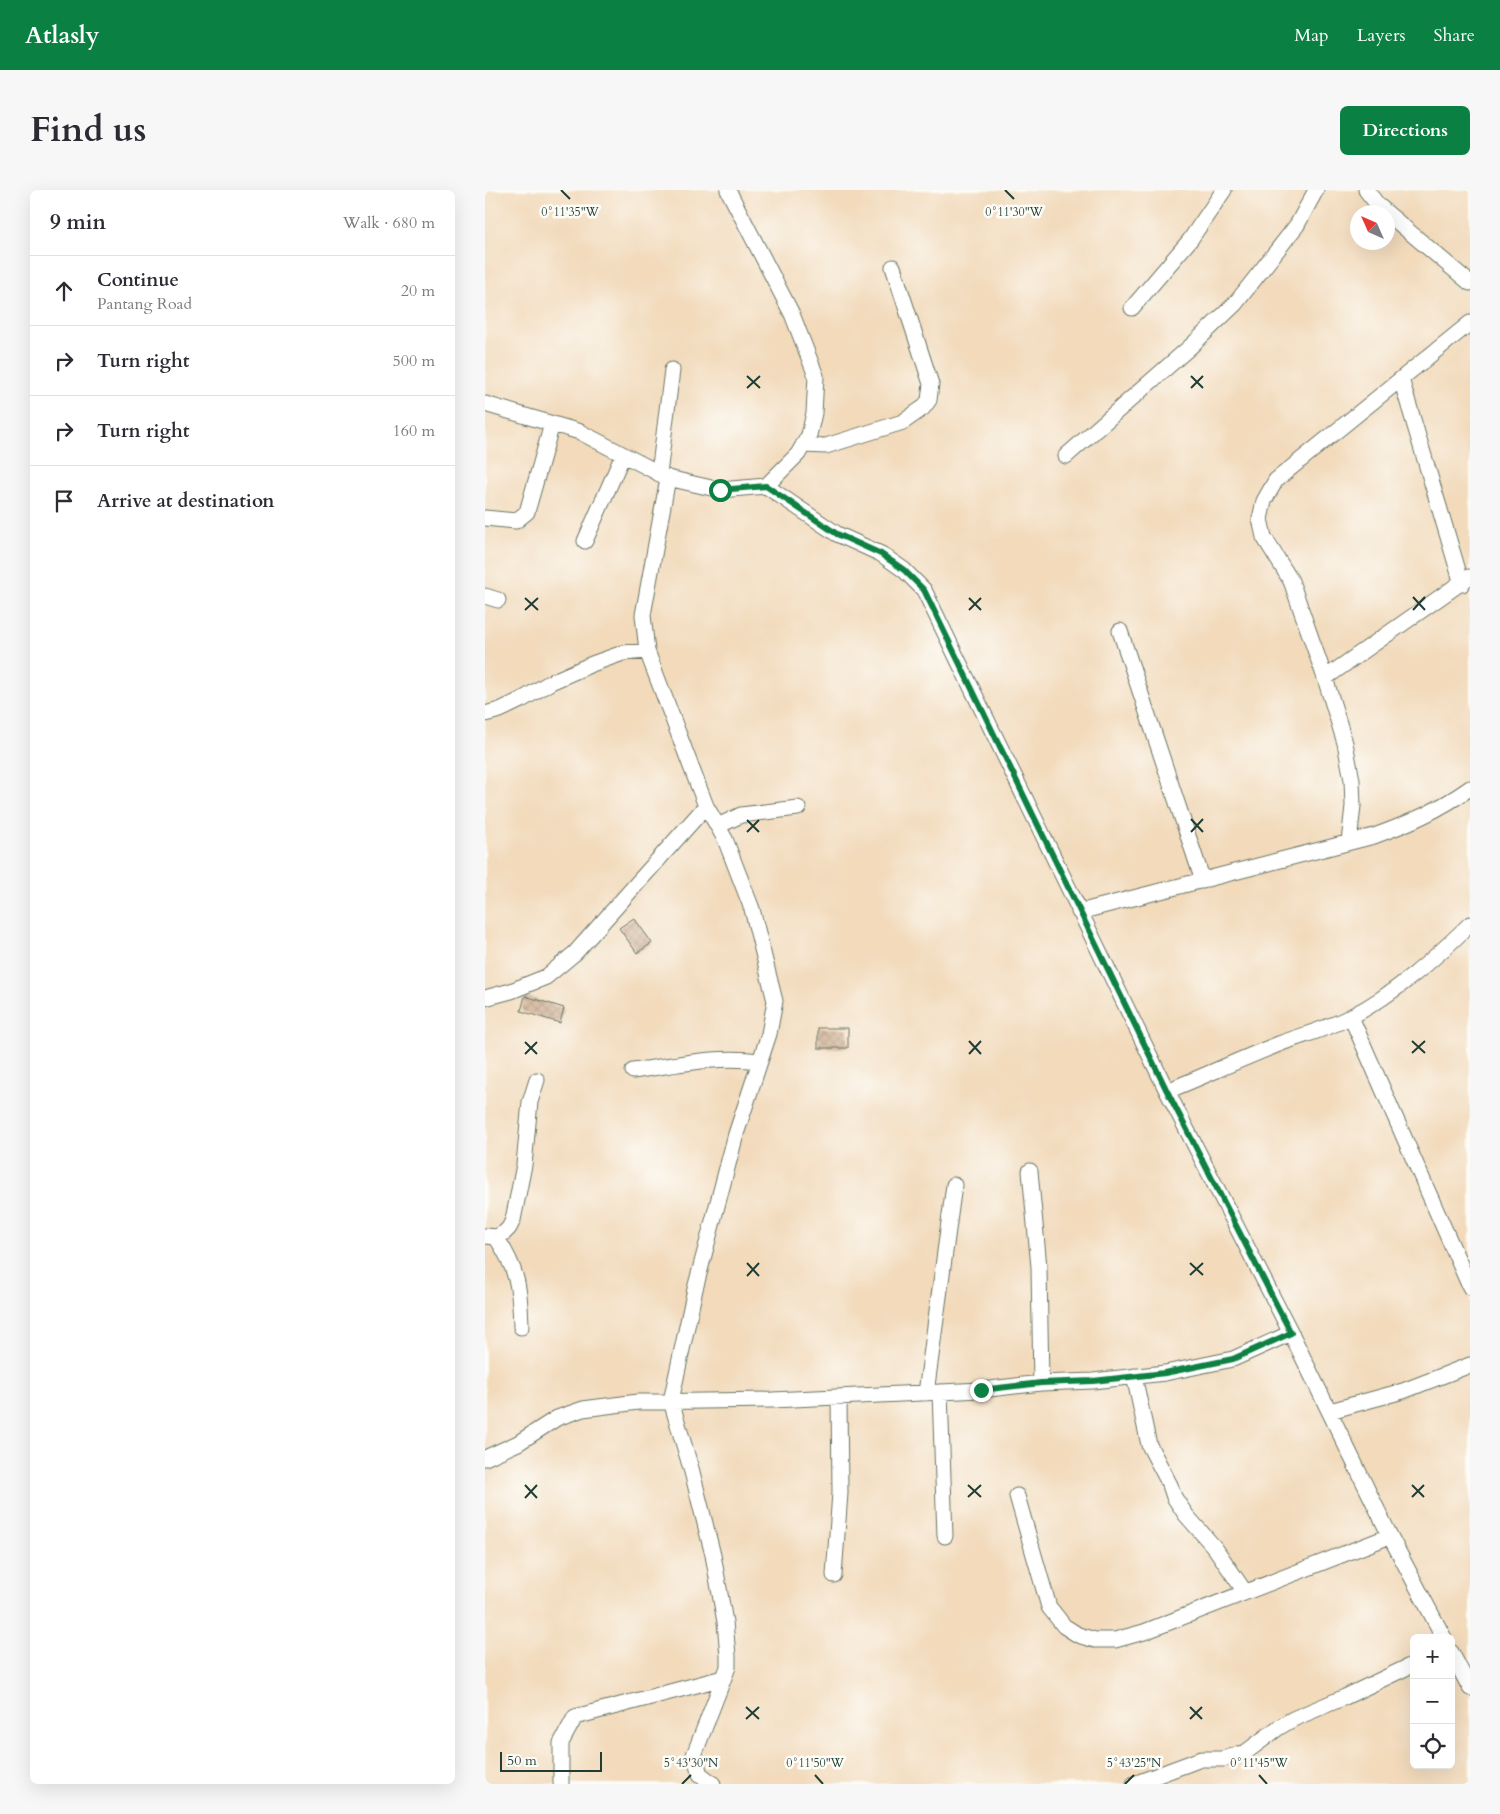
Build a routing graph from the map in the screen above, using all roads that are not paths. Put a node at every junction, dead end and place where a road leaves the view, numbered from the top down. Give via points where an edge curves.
1 (728, 190) edge
2 (1224, 190) edge
3 (1316, 190) edge
4 (1366, 190) edge
5 (1378, 205) edge
6 (1395, 220) edge
7 (893, 267) dead end
8 (1470, 283) edge
9 (1132, 308) dead end
10 (1470, 323) edge
11 (672, 370) dead end
12 (1401, 379) junction
13 (485, 404) edge
14 (552, 424) junction
15 (803, 445) junction
16 (623, 455) junction
17 (1066, 456) dead end
18 (663, 476) junction
19 (766, 486) junction
20 (485, 518) edge
21 (585, 541) dead end
22 (1466, 580) edge
23 (1119, 631) dead end
24 (647, 652) junction
25 (1325, 678) junction
26 (485, 714) edge
27 (1470, 788) edge
28 (706, 806) junction
29 (798, 808) dead end
30 (718, 826) junction
31 (1349, 842) junction
32 (1203, 881) junction
33 (1079, 912) junction
34 (1470, 924) edge
35 (485, 998) edge
36 (1351, 1017) junction
37 (760, 1061) junction
38 (633, 1071) dead end
39 (537, 1080) dead end
40 (1167, 1091) junction
41 (1030, 1171) dead end
42 (954, 1185) dead end
43 (490, 1237) edge
44 (1470, 1287) edge
45 (521, 1328) dead end
46 (1291, 1333) junction
47 (1470, 1365) edge
48 (1134, 1376) junction
49 (1041, 1383) junction
50 (933, 1392) junction
51 (839, 1397) junction
52 (671, 1401) junction
53 (1329, 1411) junction
54 (485, 1458) edge
55 (1017, 1496) dead end
56 (945, 1536) dead end
57 (1390, 1536) junction
58 (834, 1575) dead end
59 (1245, 1592) junction
60 (1441, 1634) edge
61 (1455, 1660) edge
62 (1410, 1666) edge
63 (723, 1678) junction
64 (1470, 1688) edge
65 (561, 1784) edge
66 (713, 1784) edge
67 (1134, 1784) edge

1 - 15 street via 792,314 815,376 814,413 809,436
2 - 9 street via 1190,240
3 - 17 street via 1297,224 1235,304
4 - 5 street
6 - 8 street
7 - 15 street via 931,384 929,400 903,422 826,446
10 - 12 street
11 - 18 street
12 - 22 street
12 - 25 street via 1276,480 1264,500 1260,519 1265,537 1291,581
13 - 14 street
14 - 16 street via 580,432
14 - 20 street via 527,512 516,521
15 - 19 street
16 - 18 street
16 - 21 street
18 - 19 street via 720,490
18 - 24 street via 643,615
19 - 33 street via 837,534 881,554 924,590
22 - 25 street
23 - 32 street
24 - 26 street via 623,653 592,664 500,710
24 - 28 street
25 - 31 street via 1345,743 1352,780
27 - 31 street via 1413,821
28 - 30 street
28 - 35 street via 575,953 546,977
29 - 30 street via 741,815
30 - 37 street via 752,909 775,1001
31 - 32 street
32 - 33 street
33 - 40 street
34 - 36 street via 1435,957
36 - 40 street
36 - 44 street
37 - 38 street via 710,1059
37 - 52 street via 736,1134 695,1290
39 - 43 street via 530,1102 524,1164 513,1220 509,1228
40 - 46 street
41 - 49 street via 1039,1267
42 - 50 street
43 - 45 street via 511,1262 520,1293
46 - 48 street via 1233,1359
46 - 53 street
47 - 53 street via 1403,1391
48 - 49 street
48 - 59 street via 1149,1445 1174,1497
49 - 50 street
50 - 51 street
50 - 56 street
51 - 52 street
51 - 58 street via 840,1493
52 - 54 street via 583,1409 557,1418 518,1443
52 - 63 street via 713,1554 728,1656
53 - 57 street
55 - 59 street via 1049,1606 1064,1626 1078,1635 1095,1640 1115,1640 1144,1632
57 - 59 street
57 - 60 street
61 - 64 street
62 - 67 street via 1293,1719 1246,1752 1223,1759 1201,1759
63 - 65 street via 575,1717 561,1743
63 - 66 street via 694,1756 700,1774

